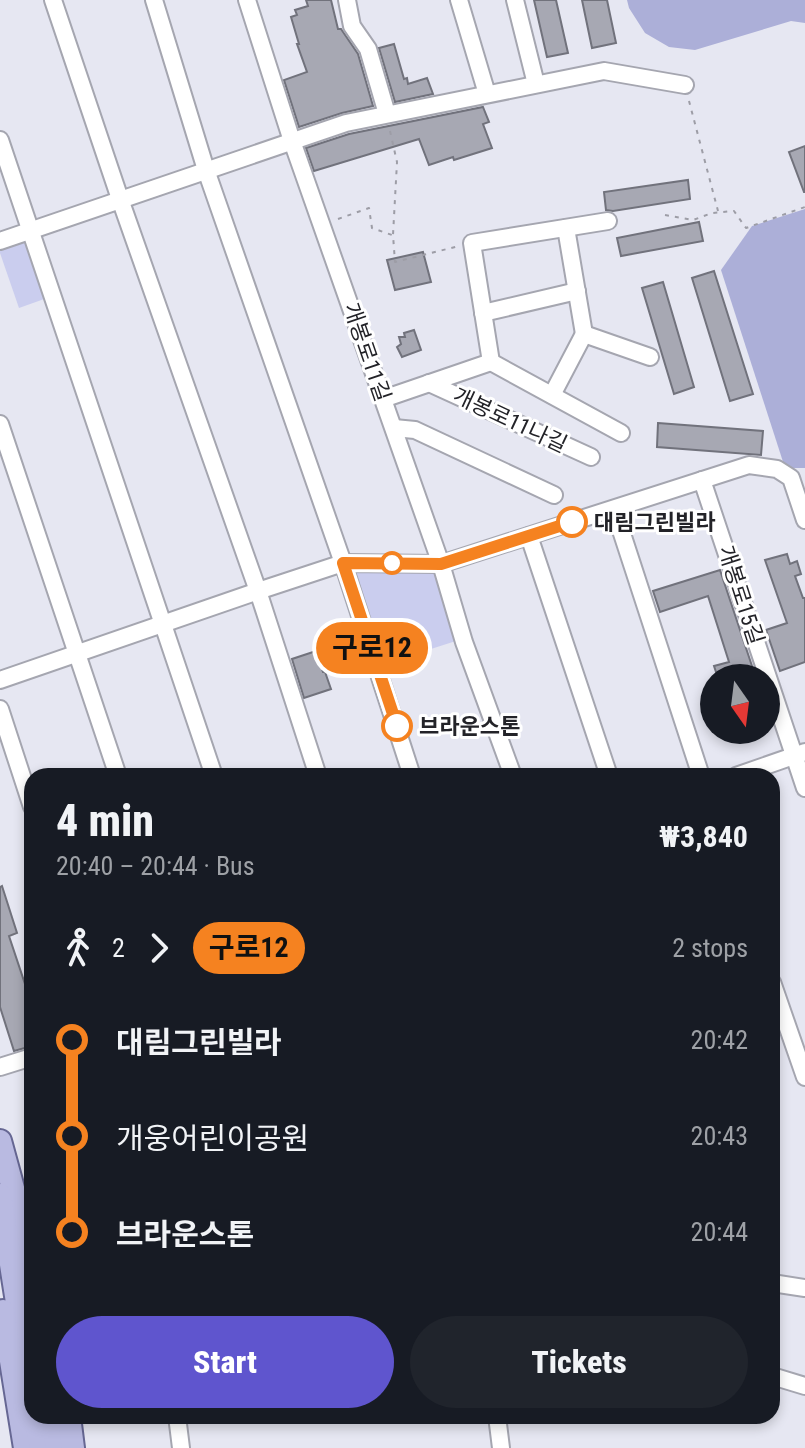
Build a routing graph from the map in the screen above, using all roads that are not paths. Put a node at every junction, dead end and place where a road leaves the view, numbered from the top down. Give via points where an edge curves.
1 (53, 0) edge
2 (154, 0) edge
3 (247, 0) edge
4 (347, 0) edge
5 (459, 0) edge
6 (515, 0) edge
7 (536, 84) junction
8 (685, 85) road end
9 (487, 94) junction
10 (387, 114) junction
11 (0, 140) edge
12 (292, 141) junction
13 (206, 170) junction
14 (120, 199) junction
15 (608, 221) dead end
16 (566, 228) junction
17 (30, 230) junction
18 (0, 241) edge
19 (577, 291) junction
20 (483, 313) junction
21 (584, 334) junction
22 (650, 357) dead end
23 (491, 362) junction
24 (429, 383) junction
25 (552, 395) junction
26 (383, 399) junction
27 (0, 424) edge
28 (394, 428) junction
29 (621, 433) dead end
30 (591, 457) dead end
31 (702, 480) junction
32 (554, 495) dead end
33 (614, 509) junction
34 (805, 520) edge
35 (529, 536) junction
36 (343, 563) junction
37 (441, 564) junction
38 (258, 591) junction
39 (163, 624) junction
40 (76, 654) junction
41 (0, 680) edge
42 (0, 709) edge
43 (800, 754) edge
44 (115, 768) edge
45 (211, 768) edge
46 (315, 768) edge
47 (409, 768) edge
48 (510, 768) edge
49 (606, 768) edge
50 (698, 768) edge
51 (759, 768) edge
52 (24, 782) edge
53 (805, 788) edge
54 (780, 1005) edge
55 (24, 1060) edge
56 (0, 1067) edge
57 (805, 1077) edge
58 (0, 1131) edge
59 (0, 1141) edge
60 (24, 1182) edge
61 (0, 1195) edge
62 (2, 1221) edge
63 (24, 1251) edge
64 (780, 1280) edge
65 (805, 1288) edge
66 (0, 1294) edge
67 (24, 1350) edge
68 (780, 1378) edge
69 (805, 1386) edge
70 (36, 1424) edge
71 (53, 1424) edge
72 (70, 1424) edge
73 (178, 1424) edge
74 (498, 1424) edge
75 (25, 1448) edge
76 (41, 1448) edge
77 (57, 1448) edge
78 (73, 1448) edge
79 (181, 1448) edge
80 (501, 1448) edge

1 - 14 street
2 - 13 street
3 - 12 street, 개봉로11길
4 - 10 street
5 - 9 street
6 - 7 street
7 - 8 street via 604,71
7 - 9 street
9 - 10 street
10 - 12 street
11 - 17 street
12 - 13 street
12 - 26 street, 개봉로11길
13 - 14 street
13 - 36 street
14 - 17 street
14 - 38 street
15 - 16 street
16 - 19 street
16 - 20 street, 개봉로11나길 via 472,243
17 - 18 street
17 - 39 street
19 - 20 street
19 - 21 street
20 - 23 street, 개봉로11나길
21 - 22 street
21 - 25 street
23 - 24 street, 개봉로11나길
23 - 25 street, 개봉로11나길
24 - 26 street, 개봉로11나길
24 - 30 street, 개봉로11나길
25 - 29 street, 개봉로11나길
26 - 28 street, 개봉로11길
27 - 40 street
28 - 32 street via 415,430
28 - 37 street, 개봉로11길
31 - 33 street
31 - 34 street via 749,465 777,469 791,478
31 - 43 street, 개봉로15길
33 - 35 street
33 - 50 street
35 - 37 street
35 - 49 street
36 - 37 street
36 - 38 street
36 - 47 street
37 - 48 street
38 - 39 street
38 - 46 street
39 - 40 street
39 - 45 street
40 - 41 street
40 - 44 street
42 - 52 street
43 - 51 street
43 - 53 street, 개봉로15길
54 - 57 street
55 - 56 street
58 - 60 main road
59 - 63 main road
61 - 62 main road
62 - 67 main road
64 - 65 street
66 - 75 main road
68 - 69 street
70 - 76 main road
71 - 77 main road
72 - 78 main road
73 - 79 street
74 - 80 street

